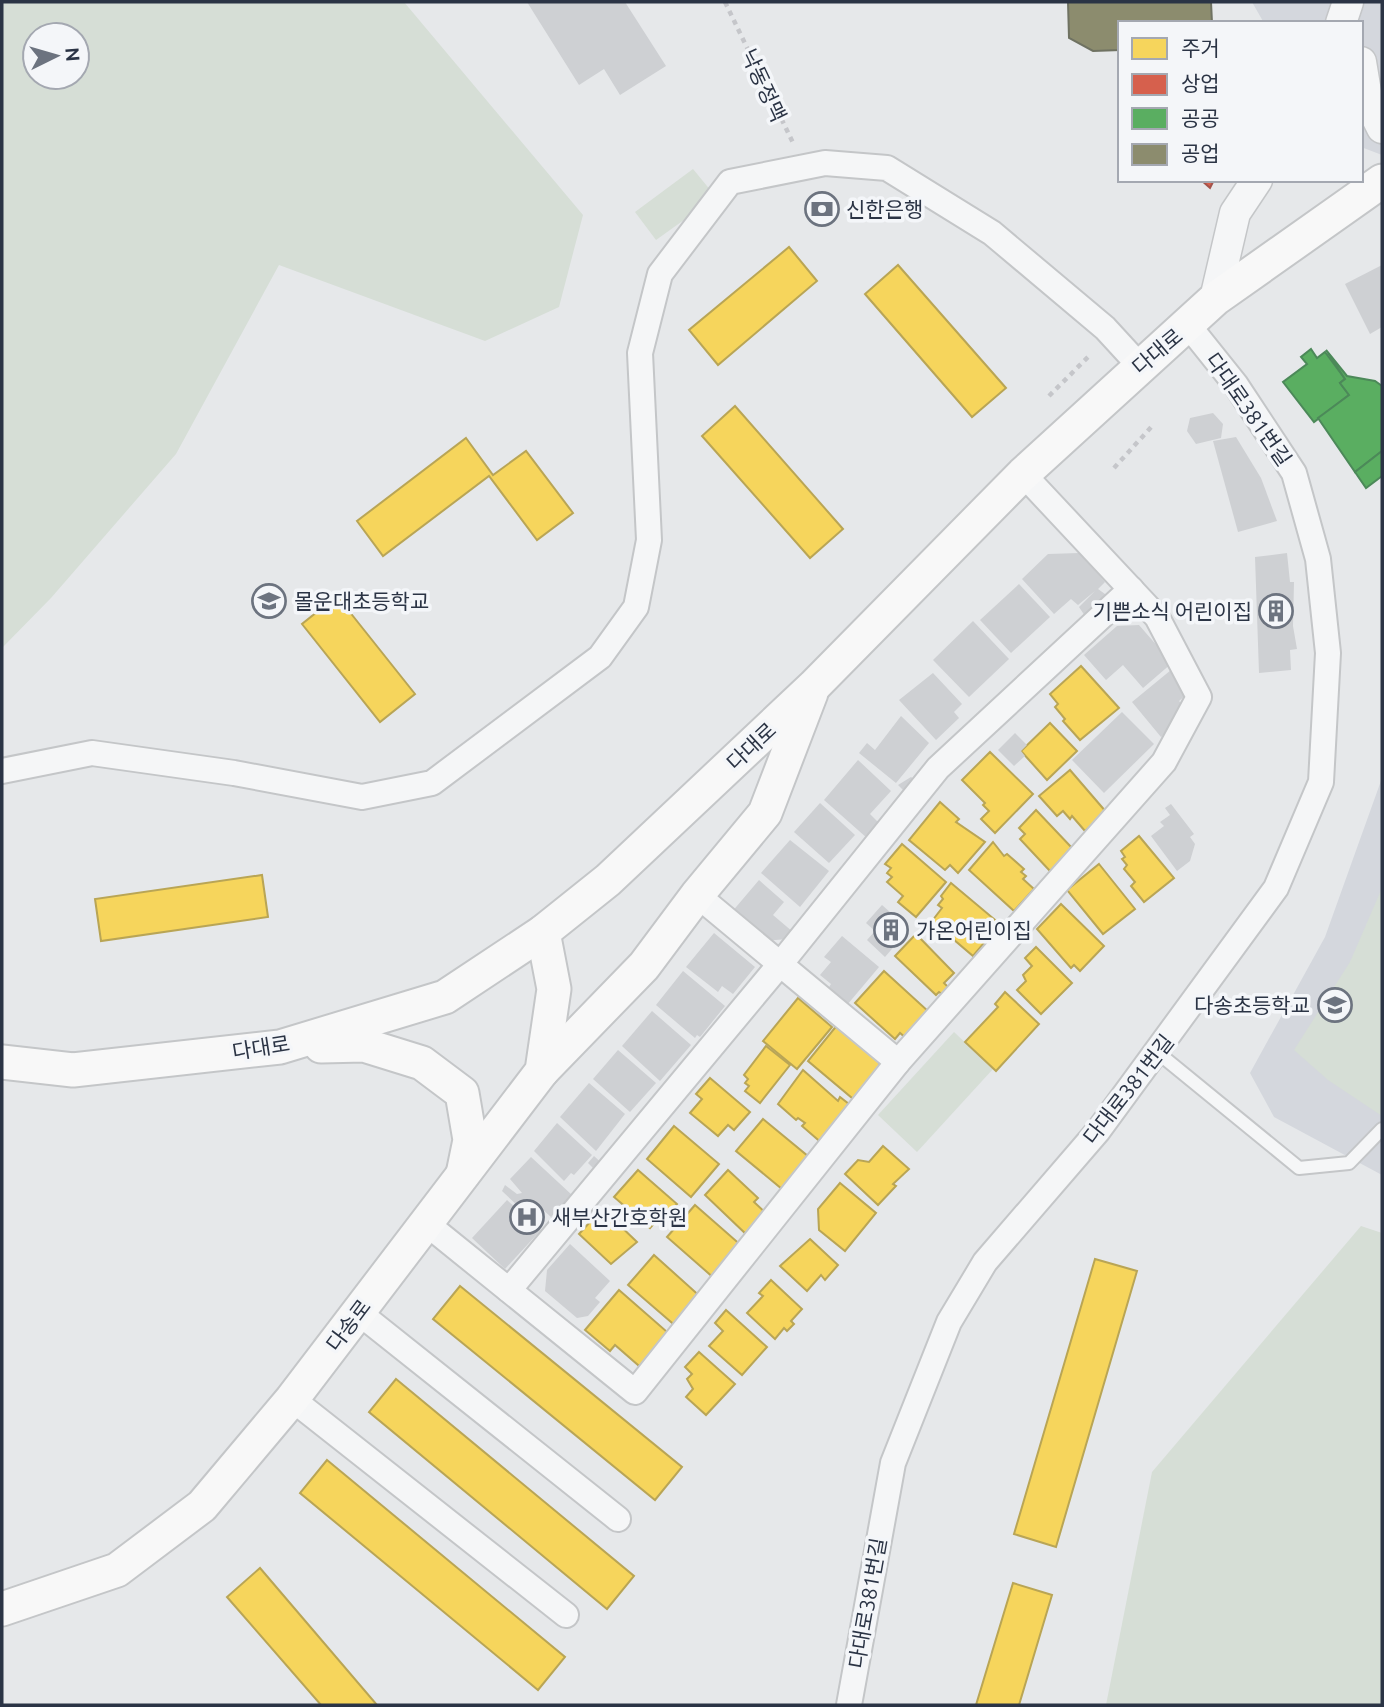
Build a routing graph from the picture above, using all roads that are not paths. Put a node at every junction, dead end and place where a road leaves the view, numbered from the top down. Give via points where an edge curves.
1 (1350, 2) edge
2 (1342, 21) edge
3 (1355, 21) edge
4 (1363, 74) edge
5 (1382, 128) edge
6 (1382, 181) edge
7 (1256, 182) edge
8 (1215, 299) junction
9 (1188, 325) junction
10 (1139, 365) junction
11 (1023, 474) junction
12 (1131, 589) junction
13 (814, 685) junction
14 (2, 771) edge
15 (697, 895) junction
16 (542, 932) junction
17 (780, 964) junction
18 (280, 1046) junction
19 (1157, 1052) junction
20 (2, 1062) edge
21 (898, 1062) junction
22 (542, 1071) junction
23 (1382, 1129) edge
24 (463, 1176) junction
25 (427, 1224) junction
26 (509, 1290) junction
27 (358, 1312) junction
28 (292, 1399) junction
29 (618, 1518) dead end
30 (2, 1609) edge
31 (566, 1615) dead end
32 (849, 1705) edge

1 - 2 street
1 - 3 street
4 - 5 street via 1367,98
6 - 8 main road, 다대로
7 - 8 street via 1235,214
8 - 9 main road, 다대로
9 - 10 main road, 다대로
9 - 19 street, 다대로381번길 via 1236,385 1294,473 1318,559 1328,653 1321,782 1276,888
10 - 11 main road, 다대로
10 - 14 street via 1105,328 992,233 887,168 825,163 730,181 660,274 639,353 649,540 636,607 600,657 432,783 362,797 92,752
11 - 12 street
11 - 13 main road, 다대로
12 - 17 street via 938,768
12 - 21 street via 1157,617 1199,697 1164,762
13 - 15 main road via 765,813
13 - 16 main road, 다대로 via 608,880
15 - 17 street
15 - 22 main road via 644,966
16 - 18 main road, 다대로 via 445,997
16 - 22 main road, 다송로 via 554,989
17 - 21 street
17 - 26 street
18 - 20 main road, 다대로 via 73,1070
18 - 24 main road via 364,1045 422,1063 462,1093 470,1140
19 - 23 lane via 1299,1168 1349,1163
19 - 32 street, 다대로381번길 via 1098,1131 985,1262 949,1322 892,1463
21 - 26 street via 635,1392
22 - 24 main road, 다송로
24 - 25 main road, 다송로
25 - 26 street
25 - 27 main road, 다송로
27 - 28 main road, 다송로
27 - 29 street
28 - 30 main road, 다송로 via 202,1506 117,1570
28 - 31 street

